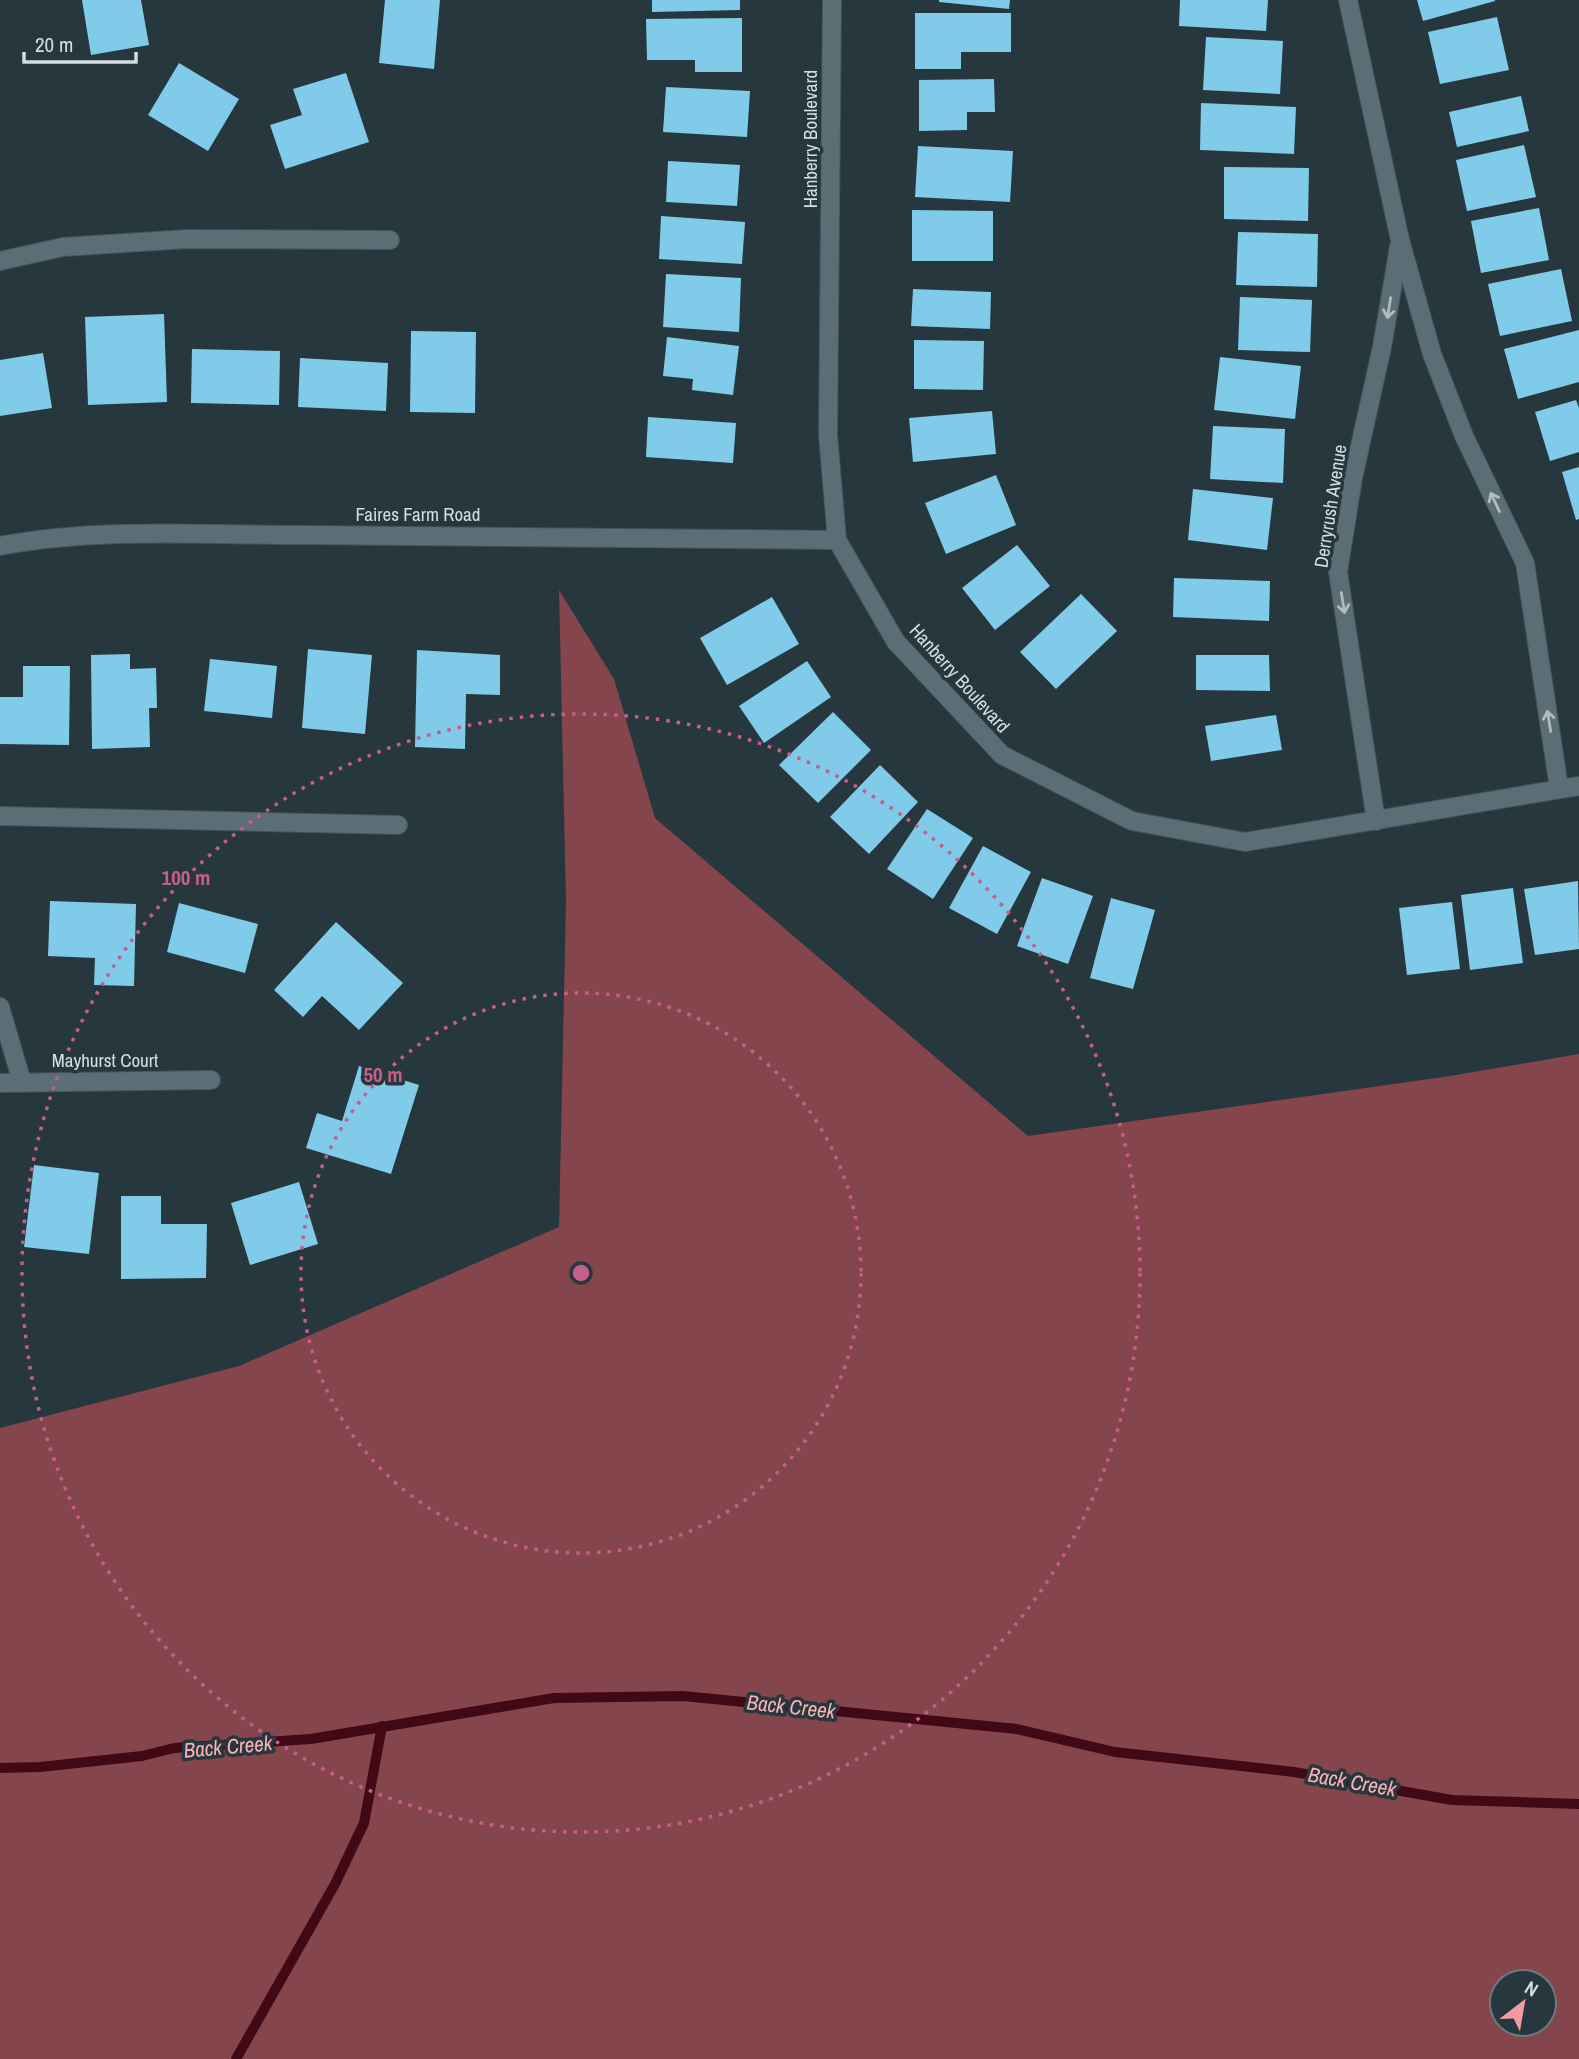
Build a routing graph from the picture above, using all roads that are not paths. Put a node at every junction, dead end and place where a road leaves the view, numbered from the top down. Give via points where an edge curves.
1 (832, 0) edge
2 (1349, 0) edge
3 (390, 240) dead end
4 (1400, 240) junction
5 (0, 261) edge
6 (837, 540) junction
7 (0, 546) edge
8 (1579, 786) edge
9 (1559, 788) junction
10 (0, 816) edge
11 (1376, 821) junction
12 (398, 825) dead end
13 (0, 1007) edge
14 (211, 1080) dead end
15 (22, 1082) junction
16 (0, 1083) edge

1 - 6 street, Hanberry Boulevard via 828,435
2 - 4 street, Derryrush Avenue
3 - 5 street via 187,239 63,247
9 -> 4 street, Derryrush Avenue via 1525,563 1464,436 1432,354
4 -> 11 street, Derryrush Avenue via 1338,572
6 - 7 street, Faires Farm Road via 113,534
6 - 11 street, Hanberry Boulevard via 896,642 1002,755 1132,821 1245,842
8 - 9 street, Hanberry Boulevard
9 - 11 street, Hanberry Boulevard
10 - 12 street
13 - 15 street
14 - 15 street, Mayhurst Court
15 - 16 street, Mayhurst Court

